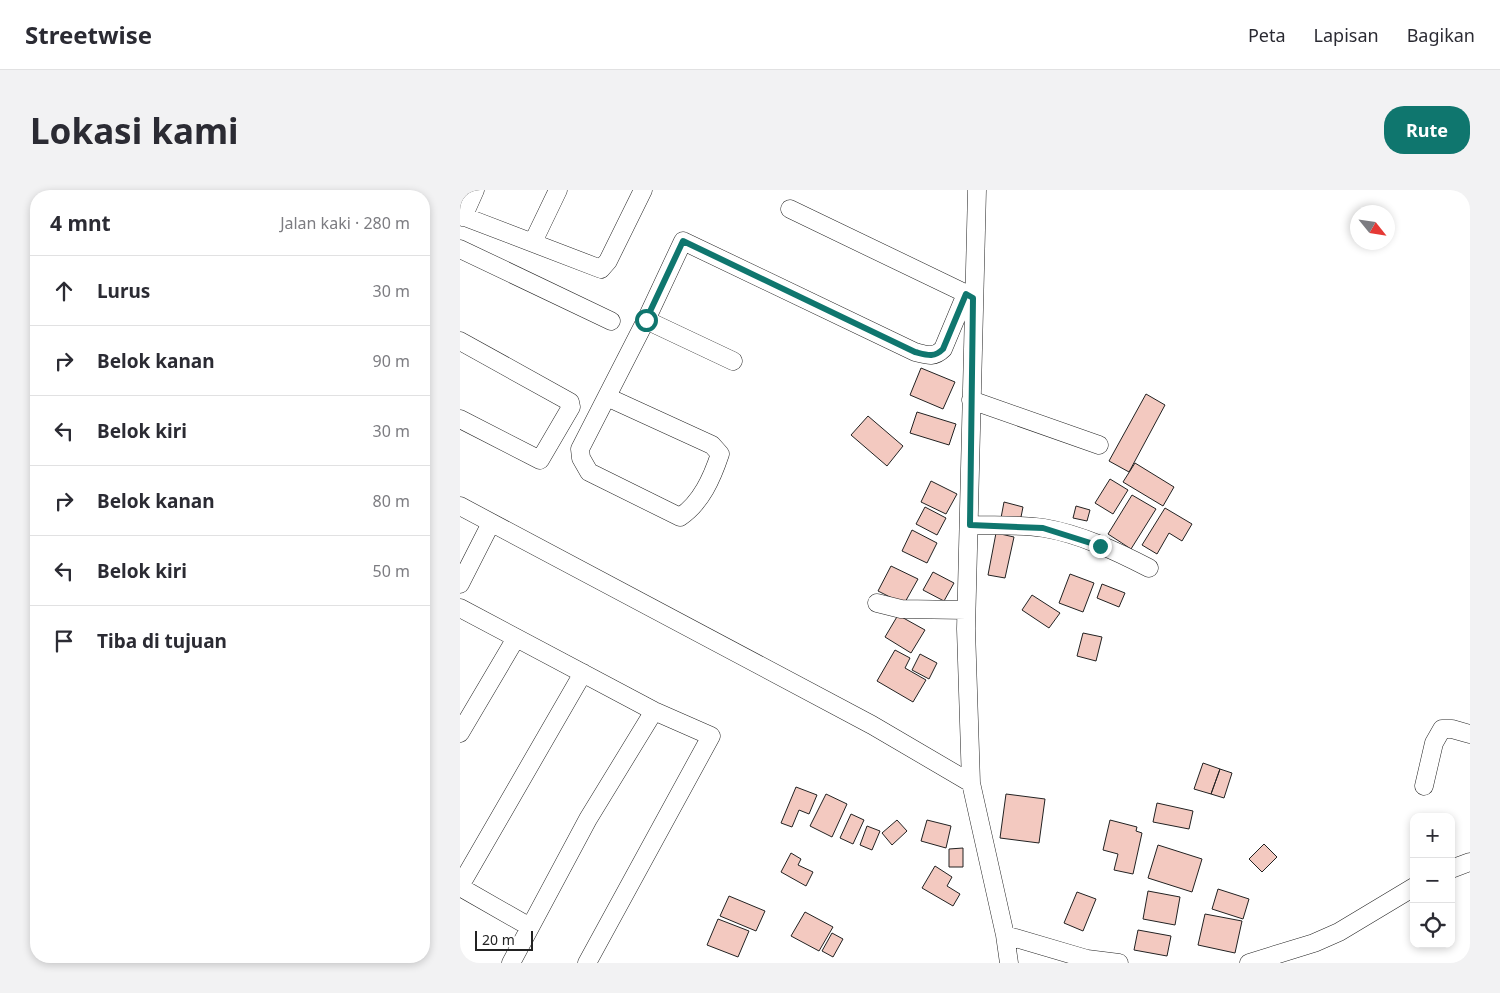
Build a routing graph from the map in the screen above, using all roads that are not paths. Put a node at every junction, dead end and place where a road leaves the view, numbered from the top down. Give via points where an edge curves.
1 (476, 190) edge
2 (558, 190) edge
3 (642, 190) edge
4 (977, 190) edge
5 (790, 209) dead end
6 (461, 216) edge
7 (533, 242) junction
8 (460, 249) edge
9 (970, 296) junction
10 (646, 320) junction
11 (611, 321) dead end
12 (460, 341) edge
13 (733, 361) dead end
14 (607, 396) junction
15 (971, 400) junction
16 (460, 420) edge
17 (1098, 445) dead end
18 (460, 506) edge
19 (491, 523) junction
20 (970, 525) junction
21 (1149, 568) dead end
22 (460, 584) edge
23 (877, 603) dead end
24 (460, 608) edge
25 (966, 610) junction
26 (516, 638) junction
27 (583, 673) junction
28 (654, 711) junction
29 (461, 729) edge
30 (1470, 734) edge
31 (971, 783) junction
32 (1424, 786) dead end
33 (1470, 862) edge
34 (1455, 868) edge
35 (460, 886) edge
36 (1410, 889) edge
37 (530, 927) junction
38 (1005, 936) junction
39 (511, 963) edge
40 (587, 963) edge
41 (1009, 963) edge
42 (1119, 963) edge
43 (1249, 963) edge

1 - 6 street
2 - 7 street
3 - 7 street via 608,261 601,269
4 - 9 street
5 - 9 street
6 - 7 street
8 - 11 street
9 - 10 street via 943,349 937,355 928,356 683,241
9 - 15 street
10 - 13 street
10 - 14 street
12 - 16 street via 570,402 570,407 540,460
14 - 14 street via 580,449 589,472 680,516 691,509 715,469 720,454 712,445
15 - 17 street
15 - 20 street
18 - 19 street
19 - 22 street
19 - 31 street via 872,725
20 - 21 street via 1043,528 1066,533
20 - 25 street
23 - 25 street via 901,609
24 - 26 street
25 - 31 street
26 - 27 street
26 - 29 street
27 - 28 street
27 - 35 street
28 - 37 street via 588,819
28 - 40 street via 711,736
30 - 32 street via 1442,728 1434,743
31 - 38 street
33 - 34 street
35 - 37 street
36 - 43 street via 1339,932
37 - 39 street
38 - 41 street
38 - 42 street via 1087,959

